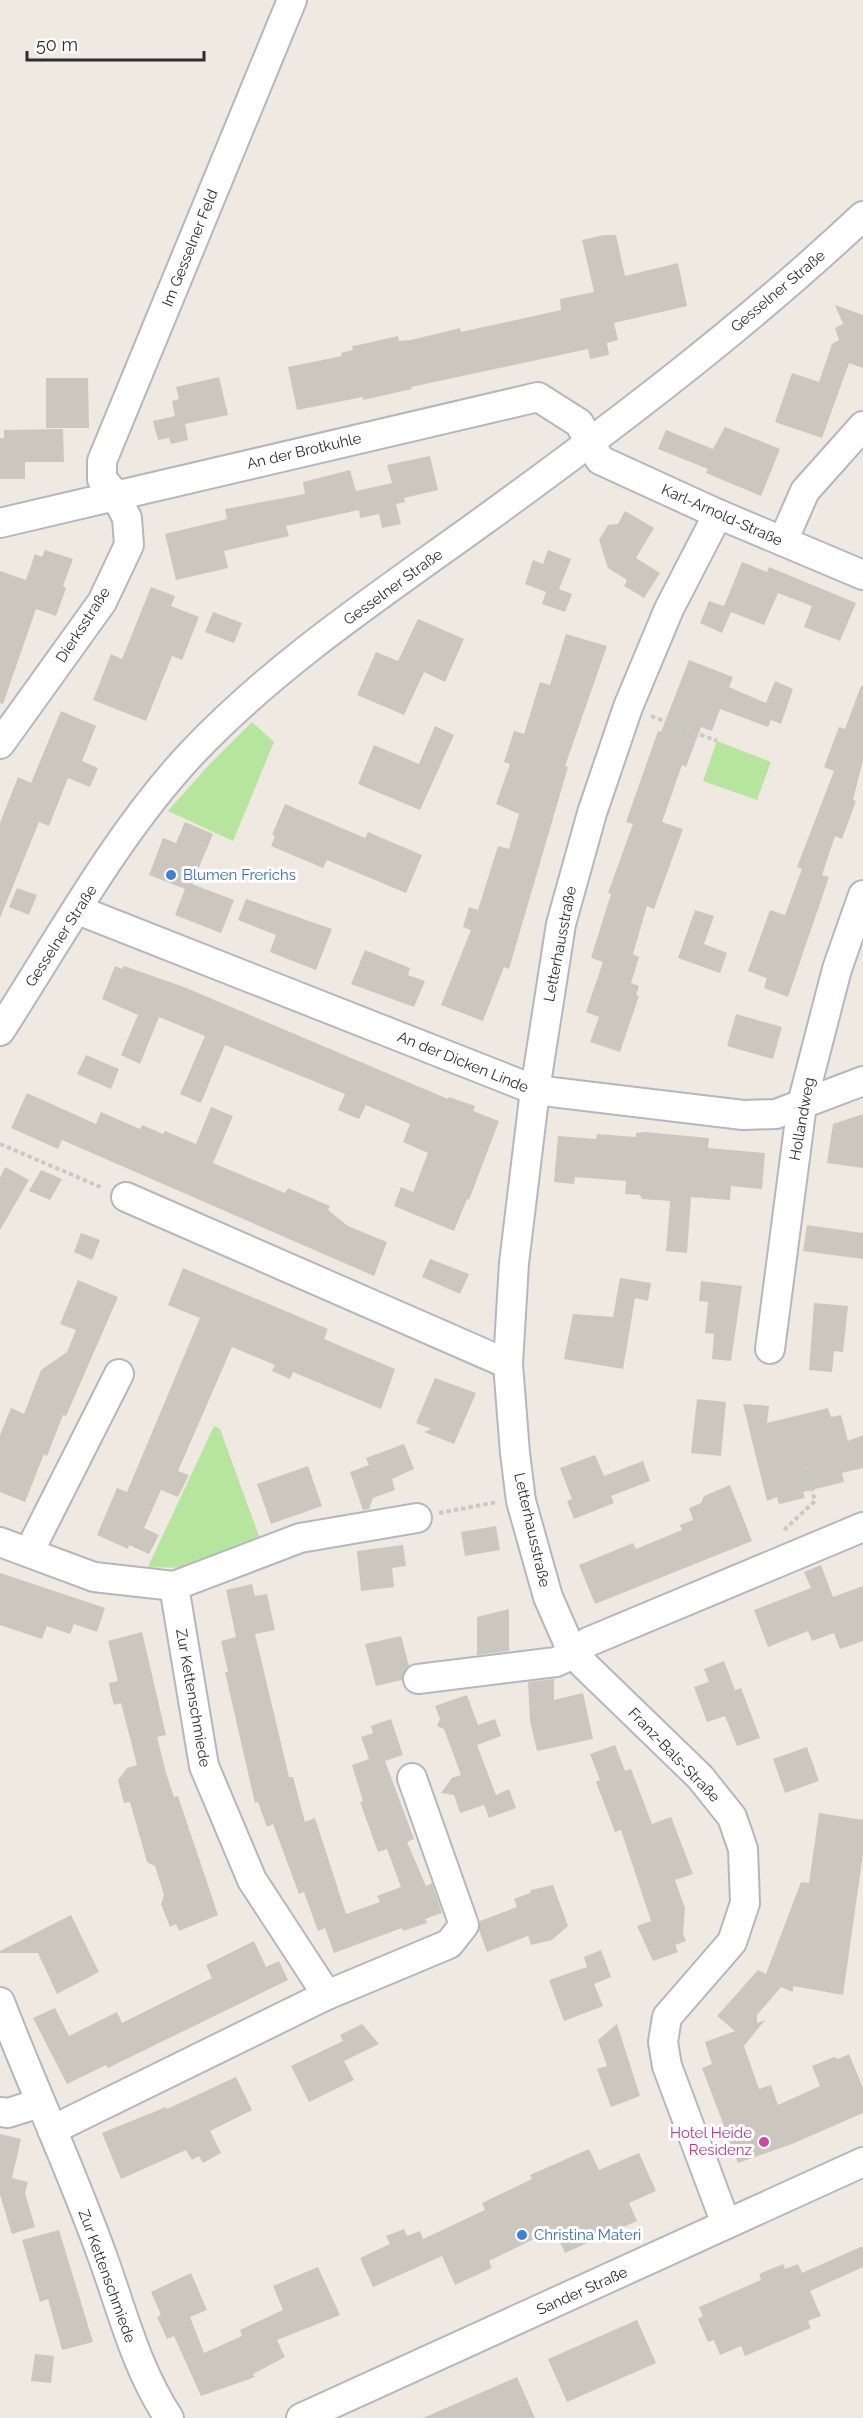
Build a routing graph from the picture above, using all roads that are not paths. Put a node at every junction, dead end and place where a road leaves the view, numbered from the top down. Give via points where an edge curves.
1 (292, 0) edge
2 (863, 216) edge
3 (863, 426) edge
4 (590, 443) junction
5 (115, 494) junction
6 (718, 514) junction
7 (0, 522) edge
8 (783, 541) junction
9 (863, 575) edge
10 (0, 744) edge
11 (863, 895) edge
12 (78, 910) junction
13 (0, 1031) edge
14 (863, 1082) edge
15 (535, 1090) junction
16 (802, 1104) junction
17 (126, 1197) road end
18 (770, 1349) dead end
19 (508, 1364) junction
20 (119, 1374) dead end
21 (417, 1518) road end
22 (863, 1527) edge
23 (0, 1542) edge
24 (29, 1552) junction
25 (174, 1586) junction
26 (573, 1654) junction
27 (418, 1679) dead end
28 (412, 1778) dead end
29 (327, 1995) junction
30 (0, 2002) edge
31 (40, 2103) junction
32 (0, 2112) edge
33 (52, 2130) junction
34 (863, 2162) edge
35 (726, 2224) junction
36 (169, 2418) edge
37 (301, 2418) edge

1 - 5 street, Im Gesselner Feld via 102,461 102,479
2 - 4 street, Gesselner Straße via 809,266
3 - 8 street via 806,491
4 - 5 street, An der Brotkuhle via 579,423 538,397
4 - 6 street, Karl-Arnold-Straße via 600,460
4 - 12 street, Gesselner Straße via 312,646 246,699 190,755 137,818
5 - 7 street, An der Brotkuhle
5 - 10 street, Dierksstraße via 127,518 129,545 102,602
6 - 8 street, Karl-Arnold-Straße
6 - 15 street, Letterhausstraße via 669,609 628,707 592,813 561,924
8 - 9 street, Karl-Arnold-Straße
11 - 16 street, Hollandweg via 837,969
12 - 13 street, Gesselner Straße
12 - 15 street, An der Dicken Linde
14 - 16 street, An der Dicken Linde
15 - 16 street, An der Dicken Linde via 743,1115 776,1114
15 - 19 street, Letterhausstraße via 514,1263
16 - 18 street, Hollandweg
17 - 19 street
19 - 26 street, Letterhausstraße via 521,1501 548,1597
20 - 24 street
21 - 25 street via 300,1539
22 - 26 street via 588,1642
23 - 24 street
24 - 25 street via 94,1577
25 - 29 street, Zur Kettenschmiede via 204,1766 252,1880
26 - 27 street via 556,1662
26 - 35 street, Franz-Bals-Straße via 700,1777 732,1817 742,1849 745,1903 732,1942 667,2017 663,2042 667,2066
28 - 29 street via 464,1925 449,1944
29 - 33 street
30 - 31 street, Zur Kettenschmiede
31 - 32 street
31 - 33 street, Zur Kettenschmiede
33 - 36 street, Zur Kettenschmiede via 103,2258 126,2331
34 - 35 street, Sander Straße
35 - 37 street, Sander Straße

